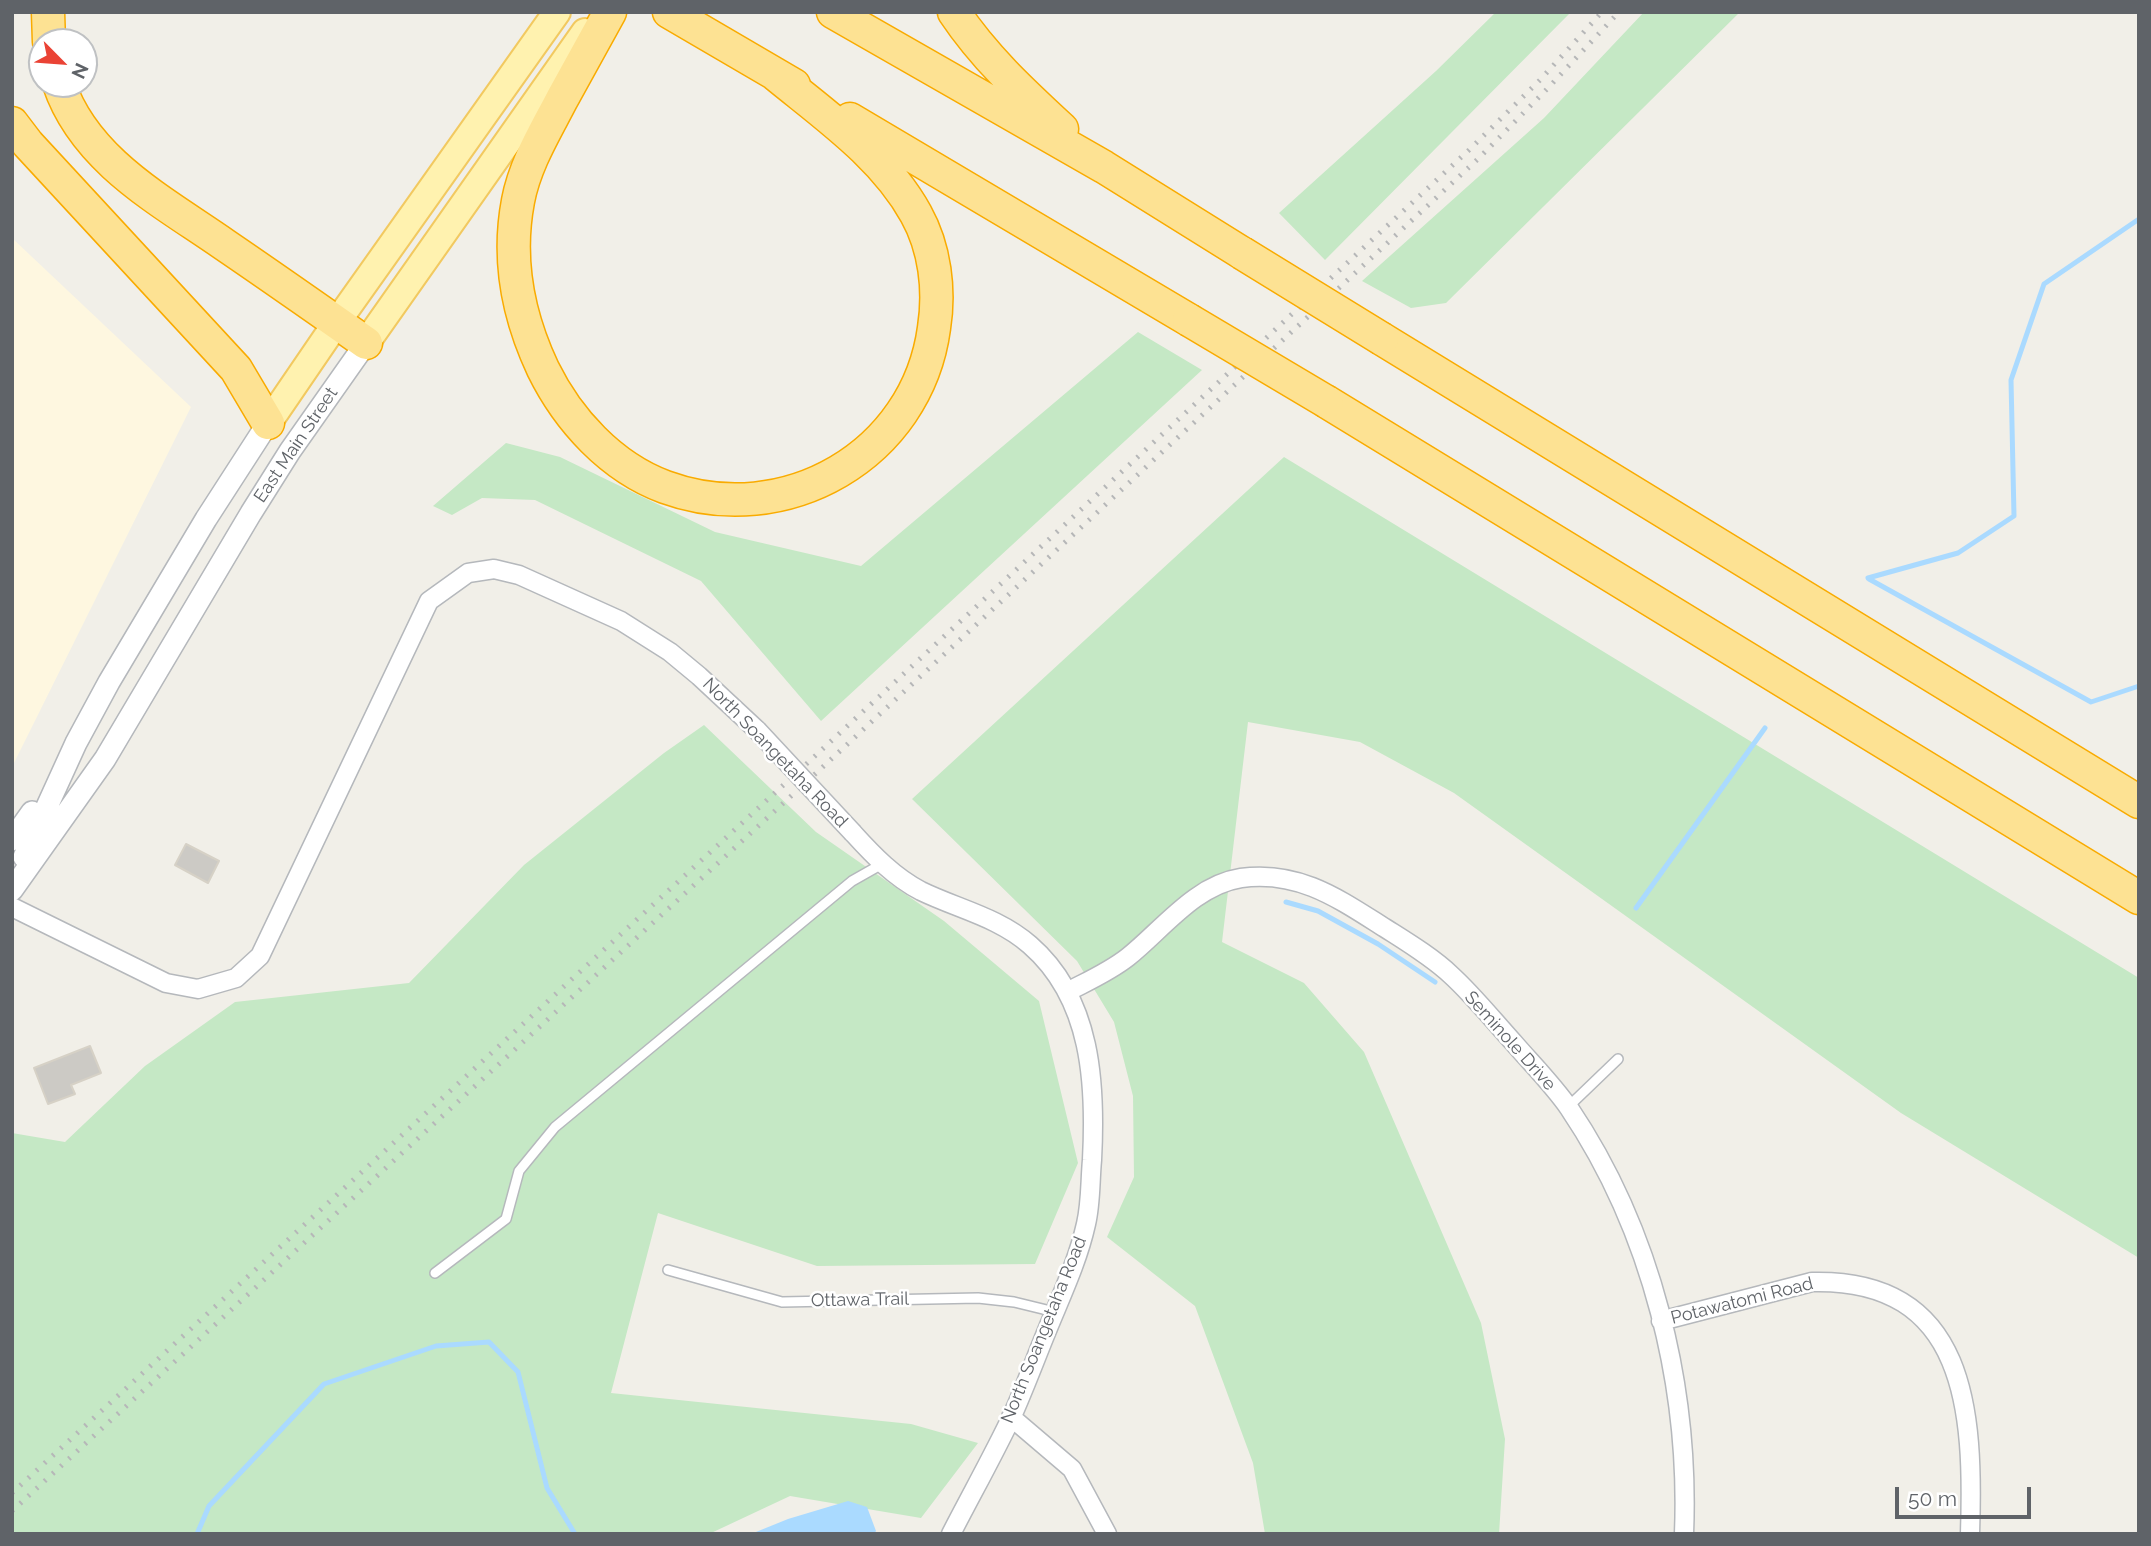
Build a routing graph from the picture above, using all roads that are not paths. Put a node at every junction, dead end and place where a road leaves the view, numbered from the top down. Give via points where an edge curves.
1 (557, 12) edge
2 (599, 12) edge
3 (610, 12) edge
4 (669, 12) edge
5 (833, 12) edge
6 (954, 12) edge
7 (776, 75) junction
8 (64, 98) edge
9 (12, 123) edge
10 (1104, 167) junction
11 (337, 322) junction
12 (366, 342) junction
13 (268, 423) junction
14 (76, 743) junction
15 (2139, 802) edge
16 (12, 840) edge
17 (881, 864) junction
18 (12, 883) edge
19 (12, 890) edge
20 (2139, 898) edge
21 (12, 907) edge
22 (1067, 992) junction
23 (1618, 1059) dead end
24 (1568, 1107) junction
25 (668, 1270) dead end
26 (435, 1273) dead end
27 (1055, 1311) junction
28 (1661, 1321) junction
29 (1011, 1417) junction
30 (950, 1534) edge
31 (1107, 1534) edge
32 (1684, 1534) edge
33 (1970, 1534) edge

1 - 11 main road, East Main Street
2 - 12 main road, East Main Street
3 - 7 highway via 527,169 515,227 517,290 535,351 565,407 607,452 634,472 694,495 763,498 797,491 861,458 908,405 932,343 936,282 916,214 863,147
4 - 7 highway
5 - 10 highway
6 - 10 highway via 1008,80
7 - 20 highway, bridge via 1327,402
8 - 11 highway via 79,126 116,168
9 - 13 highway via 236,369
10 - 15 highway, bridge
11 - 12 highway
11 - 13 main road, East Main Street
12 - 19 street, East Main Street via 251,513 105,759
13 - 14 street, East Main Street via 206,519
14 - 16 street
14 - 18 street, East Main Street
17 - 21 street, North Soangetaha Road, bridge via 757,730 670,652 621,621 519,575 494,569 468,573 429,601 260,956 236,978 198,989 166,984
17 - 22 street, North Soangetaha Road via 919,890 977,912 1029,944
17 - 26 lane via 852,881 555,1127 519,1171 506,1219
22 - 24 street, Seminole Drive via 1127,958 1198,896 1218,885 1254,877 1299,880 1338,898 1450,974
22 - 27 street, North Soangetaha Road via 1081,1020 1088,1052 1093,1132 1087,1221
23 - 24 lane
24 - 28 street, Seminole Drive via 1626,1214
25 - 27 lane, Ottawa Trail via 782,1302 978,1298
27 - 29 street, North Soangetaha Road
28 - 32 street, Seminole Drive via 1678,1394 1686,1494
28 - 33 street, Potawatomi Road via 1812,1282 1835,1281 1897,1297 1933,1330 1962,1393 1968,1433
29 - 30 street, North Soangetaha Road
29 - 31 street via 1072,1469

